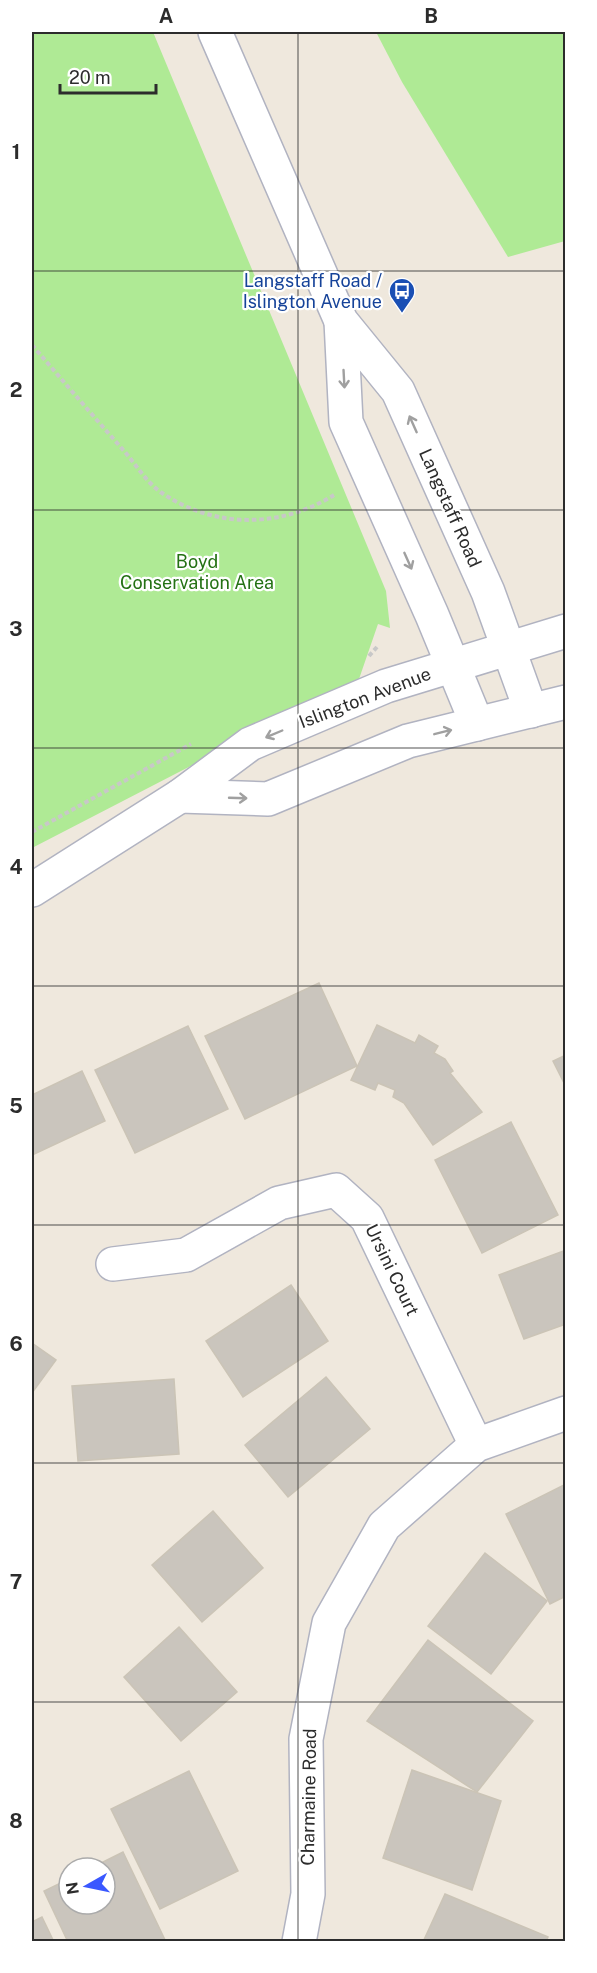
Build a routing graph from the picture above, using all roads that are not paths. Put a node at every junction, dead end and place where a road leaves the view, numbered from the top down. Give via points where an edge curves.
1 (215, 32) edge
2 (341, 321) junction
3 (566, 631) edge
4 (509, 648) junction
5 (453, 666) junction
6 (566, 702) edge
7 (531, 711) junction
8 (477, 724) junction
9 (180, 796) junction
10 (32, 890) edge
11 (113, 1264) dead end
12 (566, 1413) edge
13 (476, 1445) junction
14 (299, 1941) edge

1 - 2 main road, Langstaff Road
4 -> 2 main road, Langstaff Road via 488,592 398,392
2 -> 5 main road, Langstaff Road via 346,423
3 - 4 main road, Islington Avenue
4 - 5 main road, Islington Avenue
4 - 7 main road, Langstaff Road
5 - 8 main road, Langstaff Road
5 -> 9 main road, Islington Avenue via 386,686 250,744
6 - 7 main road
7 - 8 main road
9 -> 8 main road via 268,799 408,741
9 - 10 main road, Islington Avenue
11 - 13 main road, Ursini Court via 186,1255 279,1203 336,1190 367,1218
12 - 13 main road, Charmaine Road
13 - 14 main road, Charmaine Road via 384,1526 329,1623 306,1738 308,1894

